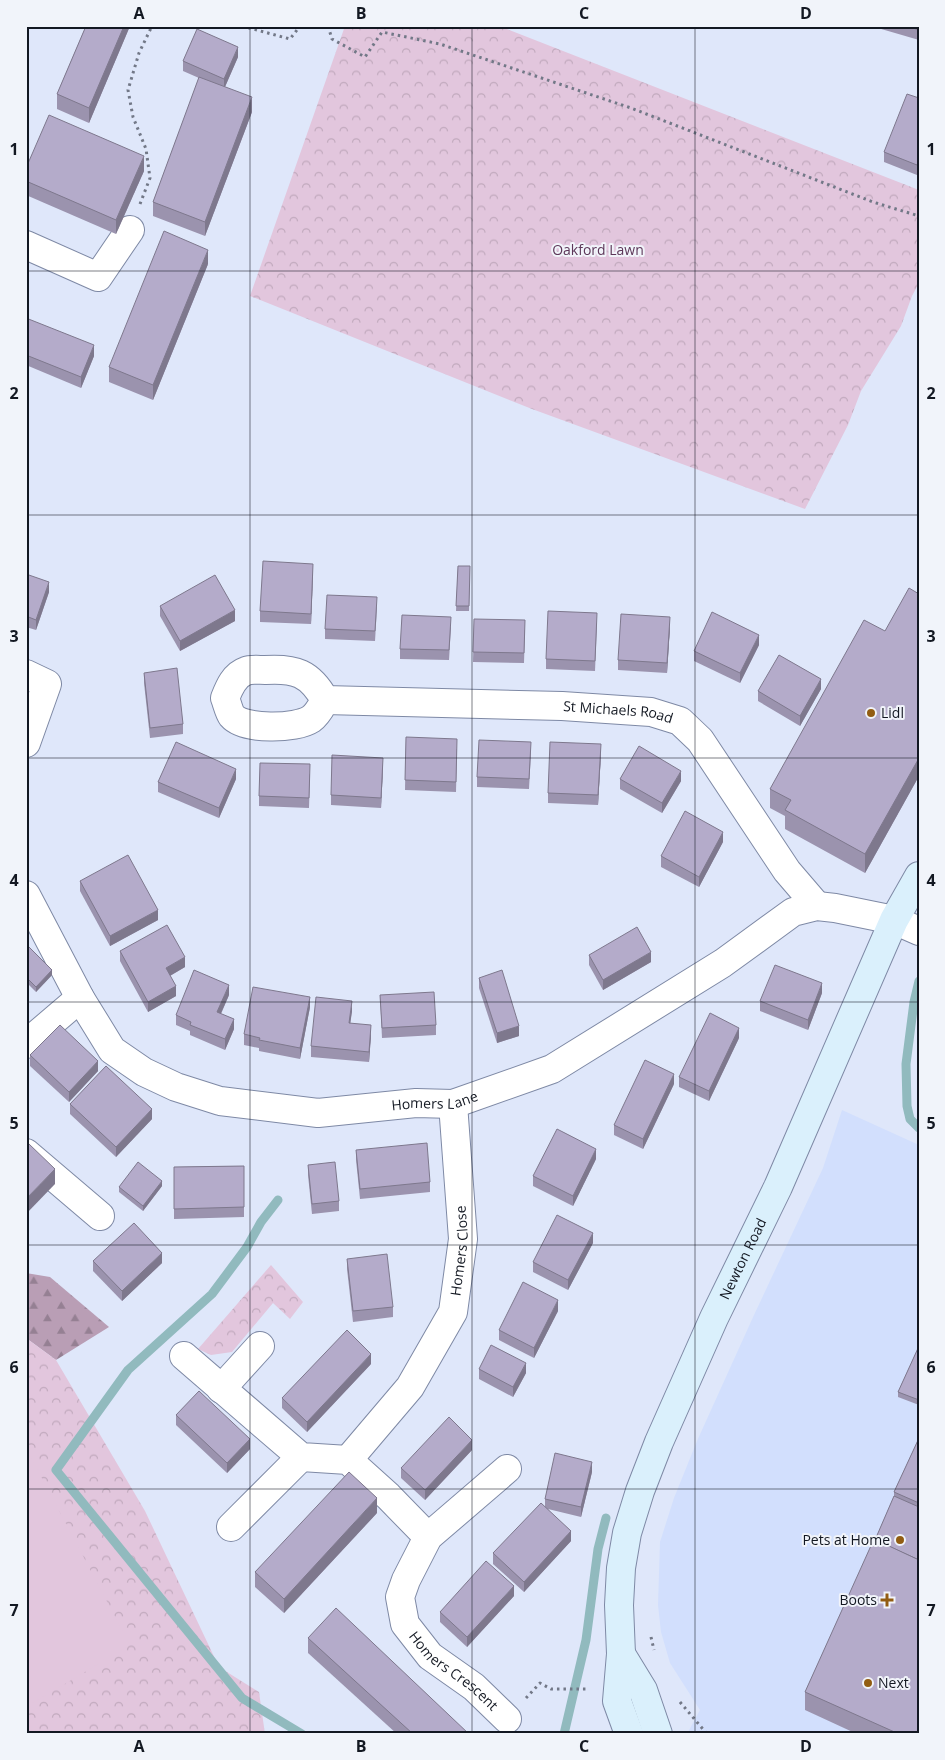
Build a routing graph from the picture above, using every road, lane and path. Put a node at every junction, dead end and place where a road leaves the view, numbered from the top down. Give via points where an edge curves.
1 (152, 26) edge
2 (242, 26) edge
3 (300, 26) edge
4 (328, 26) edge
5 (919, 216) edge
6 (130, 230) joint
7 (26, 245) edge
8 (26, 674) edge
9 (325, 700) dead end
10 (26, 743) edge
11 (919, 876) edge
12 (26, 895) edge
13 (817, 906) junction
14 (894, 920) junction
15 (919, 931) edge
16 (80, 998) junction
17 (26, 1044) edge
18 (453, 1104) junction
19 (26, 1153) edge
20 (100, 1216) dead end
21 (260, 1346) dead end
22 (184, 1356) dead end
23 (221, 1389) junction
24 (301, 1457) junction
25 (348, 1460) junction
26 (507, 1469) dead end
27 (231, 1527) dead end
28 (428, 1537) junction
29 (650, 1629) dead end
30 (621, 1654) junction
31 (656, 1656) dead end
32 (589, 1689) dead end
33 (676, 1698) dead end
34 (507, 1719) joint
35 (629, 1734) edge
36 (658, 1734) edge
37 (707, 1734) edge

1 - 6 path via 138,53 128,90 132,117 146,149 150,178
2 - 3 path via 290,39
4 - 5 path via 332,39 365,57 382,32 440,44 631,108 873,202
6 - 7 street via 98,277
8 - 10 street via 47,684
9 - 13 street, St Michaels Road via 562,706 651,712 680,721 700,740 787,871
11 - 14 main road, Newton Road
12 - 16 street, Homers Lane
13 - 14 street, Homers Lane
13 - 18 street, Homers Lane via 792,912 723,963 552,1069
14 - 15 street, Homers Lane
14 - 30 main road, Newton Road via 778,1187 714,1318 640,1491 627,1533 621,1568
16 - 17 street
16 - 18 street, Homers Lane via 112,1050 144,1072 220,1101 318,1113 416,1103
18 - 25 street, Homers Close via 464,1239 453,1312 410,1387
19 - 20 street
21 - 23 street
22 - 23 street
23 - 24 street
24 - 25 street
24 - 27 street
25 - 28 street
26 - 28 street, Homers Crescent
28 - 34 street, Homers Crescent via 400,1597 405,1624 430,1656 474,1687
29 - 31 path
30 - 35 main road, Newton Road via 617,1701
30 - 36 main road, Newton Road via 643,1690
32 - 34 path via 551,1689 540,1683
33 - 37 path

